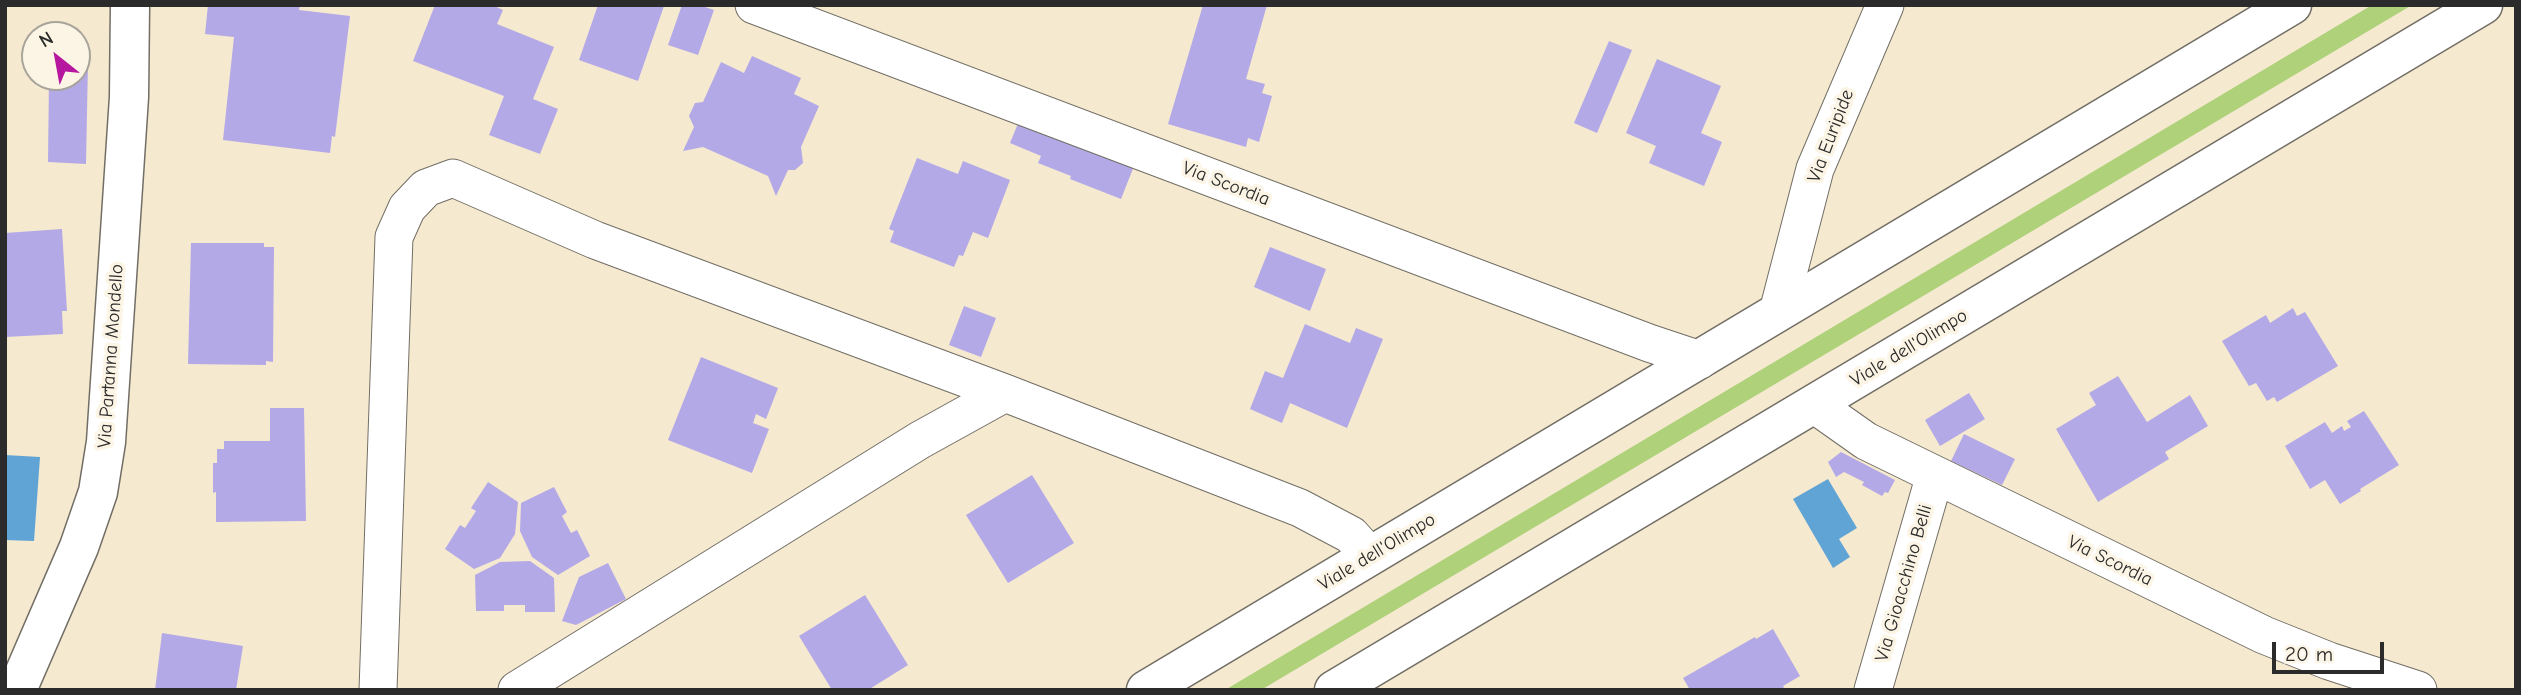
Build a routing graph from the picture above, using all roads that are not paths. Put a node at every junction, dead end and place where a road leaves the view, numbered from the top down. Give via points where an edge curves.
1 (130, 5) edge
2 (754, 5) edge
3 (1885, 5) edge
4 (2292, 5) edge
5 (2483, 5) edge
6 (1778, 312) junction
7 (1700, 360) junction
8 (1005, 393) junction
9 (1815, 405) junction
10 (1935, 475) junction
11 (1370, 555) junction
12 (17, 690) edge
13 (378, 690) edge
14 (517, 690) edge
15 (1146, 690) edge
16 (1334, 690) edge
17 (1873, 690) edge
18 (2418, 690) edge

1 - 12 street, Via Partanna Mondello via 127,125 106,442 98,492
2 - 7 street, Via Scordia
3 - 6 street, Via Euripide via 1815,169
4 - 6 street, Viale dell'Olimpo
5 - 9 street, Viale dell'Olimpo
6 - 7 street, Viale dell'Olimpo
7 - 11 street, Viale dell'Olimpo
8 - 11 street via 1300,508 1350,535
8 - 13 street via 595,240 453,178 426,188 407,208 394,237
8 - 14 street via 920,440
9 - 10 street, Via Scordia via 1866,441
9 - 16 street, Viale dell'Olimpo
10 - 17 street, Via Gioacchino Belli
10 - 18 street, Via Scordia via 2264,635
11 - 15 street, Viale dell'Olimpo

